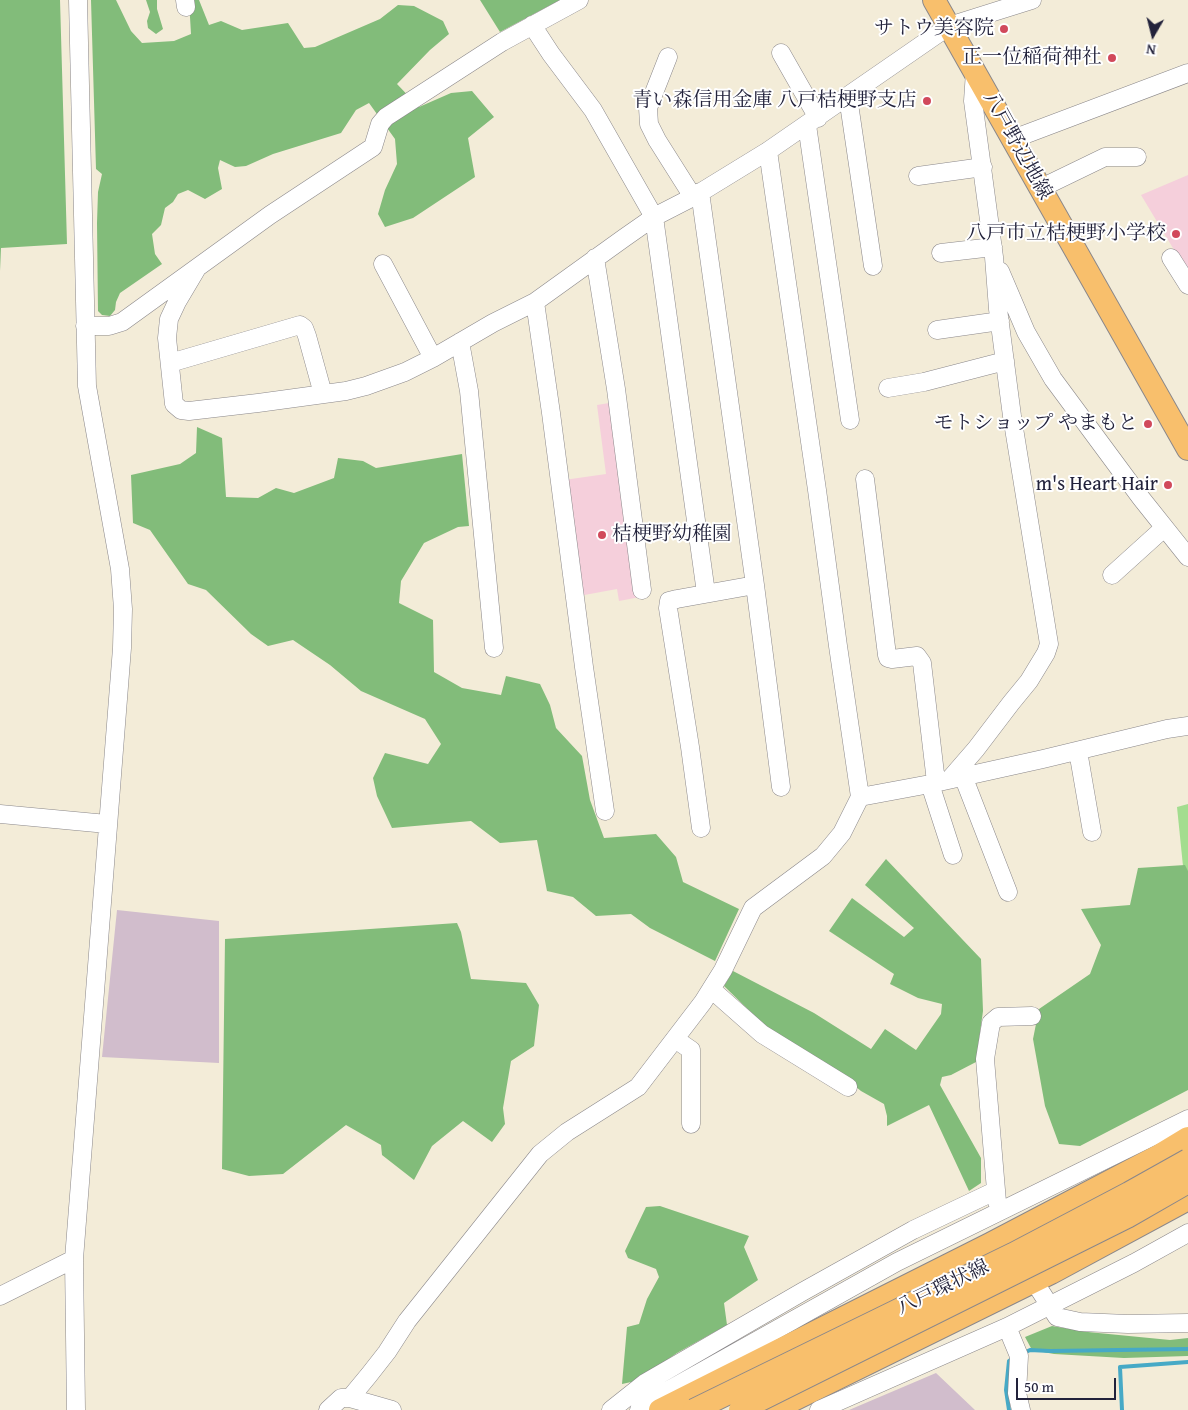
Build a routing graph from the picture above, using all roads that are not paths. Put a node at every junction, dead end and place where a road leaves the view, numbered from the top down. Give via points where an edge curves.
1 (78, 0) edge
2 (579, 0) edge
3 (934, 0) edge
4 (1032, 0) edge
5 (532, 25) junction
6 (949, 26) junction
7 (781, 53) dead end
8 (668, 57) dead end
9 (975, 72) junction
10 (1188, 73) edge
11 (848, 97) junction
12 (813, 121) junction
13 (1013, 139) junction
14 (768, 151) junction
15 (1137, 157) dead end
16 (983, 167) junction
17 (918, 176) dead end
18 (1041, 188) junction
19 (697, 194) junction
20 (654, 218) junction
21 (941, 252) dead end
22 (994, 252) junction
23 (595, 258) junction
24 (1171, 258) dead end
25 (383, 264) dead end
26 (873, 266) dead end
27 (196, 270) junction
28 (1188, 285) edge
29 (535, 302) junction
30 (1000, 321) junction
31 (85, 326) junction
32 (937, 330) dead end
33 (460, 342) junction
34 (433, 358) junction
35 (1005, 361) junction
36 (170, 363) junction
37 (888, 388) dead end
38 (323, 394) junction
39 (850, 420) dead end
40 (1188, 449) edge
41 (865, 479) dead end
42 (1164, 528) junction
43 (1188, 557) edge
44 (1112, 575) dead end
45 (755, 585) junction
46 (642, 590) dead end
47 (706, 593) junction
48 (494, 648) dead end
49 (1188, 726) edge
50 (1078, 751) junction
51 (945, 780) junction
52 (780, 787) dead end
53 (860, 797) junction
54 (605, 811) dead end
55 (0, 814) edge
56 (107, 824) junction
57 (700, 828) dead end
58 (1092, 832) dead end
59 (952, 855) dead end
60 (1008, 892) dead end
61 (711, 989) junction
62 (1032, 1016) dead end
63 (675, 1039) junction
64 (848, 1087) dead end
65 (1188, 1119) edge
66 (691, 1124) dead end
67 (1188, 1138) edge
68 (1188, 1160) edge
69 (1188, 1182) edge
70 (995, 1191) junction
71 (1188, 1200) edge
72 (998, 1212) junction
73 (1008, 1230) dead end
74 (1188, 1233) edge
75 (74, 1259) junction
76 (1039, 1289) dead end
77 (802, 1292) junction
78 (0, 1296) edge
79 (1049, 1306) junction
80 (811, 1309) junction
81 (1188, 1323) edge
82 (1007, 1327) junction
83 (350, 1398) junction
84 (76, 1410) edge
85 (328, 1410) edge
86 (392, 1410) edge
87 (612, 1410) edge
88 (639, 1410) edge
89 (660, 1410) edge
90 (694, 1410) edge
91 (740, 1410) edge
92 (773, 1410) edge
93 (819, 1410) edge
94 (1020, 1410) edge

1 - 31 street
2 - 5 street
3 - 6 main road, 八戸野辺地線
4 - 6 street
5 - 20 street via 593,110
5 - 27 street via 386,117 380,124 373,147 270,215
6 - 9 main road, 八戸野辺地線
6 - 11 street
7 - 12 street
8 - 19 street via 648,108 649,124
9 - 13 main road, 八戸野辺地線
9 - 16 street via 973,101
10 - 13 street
11 - 12 street
11 - 26 street
12 - 14 street
12 - 39 street
13 - 18 main road, 八戸野辺地線
14 - 19 street
14 - 53 street
15 - 18 street via 1106,157
16 - 17 street
16 - 22 street
18 - 40 main road, 八戸野辺地線
19 - 20 street
19 - 45 street
20 - 23 street
20 - 47 street
21 - 22 street
22 - 30 street
22 - 42 street via 1026,332 1052,379
23 - 29 street
23 - 46 street
24 - 28 street
25 - 34 street
27 - 31 street via 122,322 109,326
27 - 36 street via 169,319
29 - 33 street
29 - 54 street
30 - 32 street
30 - 35 street
31 - 56 street via 87,386 120,569 123,609
33 - 34 street
33 - 48 street via 469,391
34 - 38 street via 366,386
35 - 37 street
35 - 51 street via 1049,644 1029,680 976,749
36 - 38 street via 174,404 181,410
36 - 38 street via 300,325 307,336
41 - 51 street via 887,655 892,660 917,656 922,663
42 - 43 street
42 - 44 street
45 - 47 street
45 - 52 street
47 - 57 street via 669,601 668,608
49 - 50 street
50 - 51 street
50 - 58 street
51 - 53 street
51 - 59 street
51 - 60 street
53 - 61 street via 842,833 823,856 753,908
55 - 56 street
56 - 75 street
61 - 63 street
61 - 64 street via 762,1034
62 - 70 street via 998,1017 990,1023 985,1059
63 - 66 street via 691,1050
63 - 83 street via 638,1087 567,1132 540,1154
65 - 72 street
67 - 89 main road via 981,1248
68 - 90 main road, 八戸環状線, bridge via 1013,1254
69 - 91 main road, 八戸環状線, bridge via 1127,1217
70 - 72 street
70 - 77 street via 913,1230
71 - 92 main road via 1051,1273
72 - 73 street
72 - 80 street
74 - 79 street
75 - 78 street
75 - 84 street
76 - 79 street
77 - 80 street
77 - 87 street via 645,1383
79 - 81 street via 1057,1317 1080,1322
79 - 82 street
80 - 88 street via 649,1401
82 - 93 street
82 - 94 street via 1019,1356 1017,1393
83 - 85 street via 341,1398
83 - 86 street

